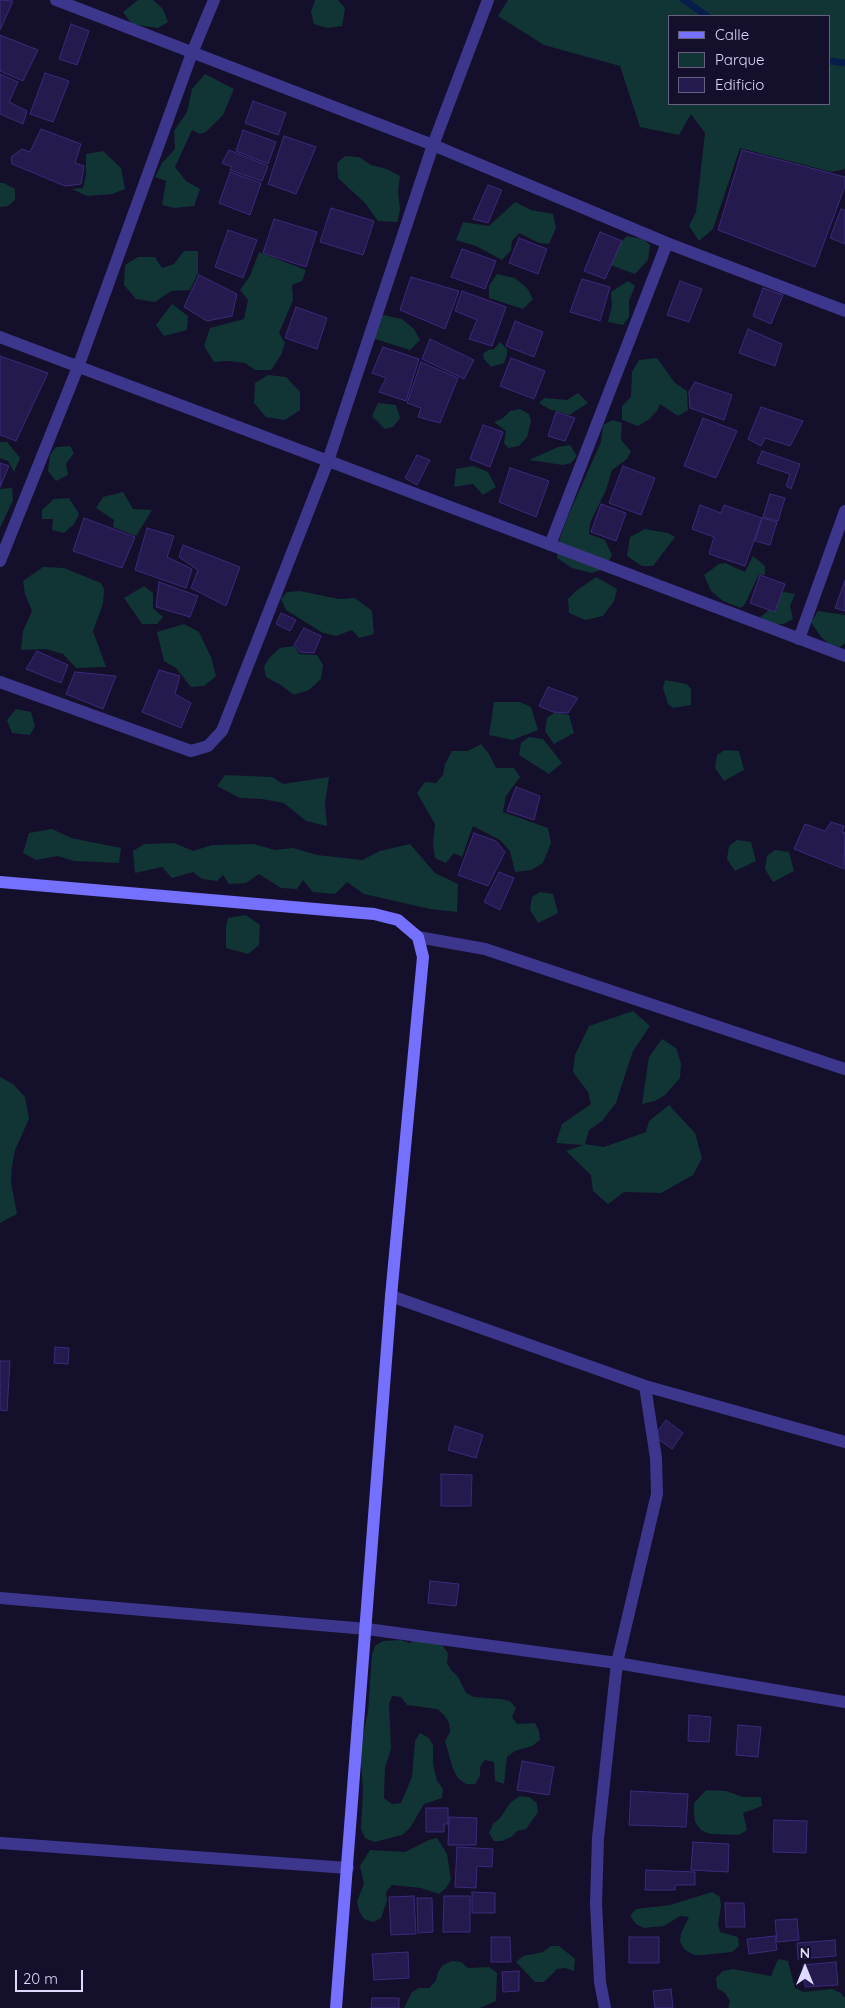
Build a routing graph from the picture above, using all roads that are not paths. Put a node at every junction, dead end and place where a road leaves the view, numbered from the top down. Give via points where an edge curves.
1 (56, 0) edge
2 (214, 0) edge
3 (488, 0) edge
4 (192, 53) junction
5 (433, 145) junction
6 (667, 243) junction
7 (845, 311) edge
8 (0, 337) edge
9 (78, 366) junction
10 (328, 461) junction
11 (845, 511) edge
12 (550, 545) junction
13 (0, 561) edge
14 (799, 639) junction
15 (845, 656) edge
16 (0, 682) edge
17 (0, 882) edge
18 (418, 937) junction
19 (845, 1069) edge
20 (392, 1296) junction
21 (645, 1386) junction
22 (845, 1442) edge
23 (0, 1598) edge
24 (366, 1629) junction
25 (617, 1663) junction
26 (845, 1702) edge
27 (0, 1843) edge
28 (0, 1849) edge
29 (348, 1868) junction
30 (336, 2008) edge
31 (605, 2008) edge

1 - 4 street
2 - 4 street
3 - 5 street
4 - 5 street
4 - 9 street
5 - 6 street
5 - 10 street
6 - 7 street
6 - 12 street
8 - 9 street
9 - 10 street
9 - 13 street
10 - 12 street
10 - 16 street via 222,731 208,746 191,751
11 - 14 street
12 - 14 street
14 - 15 street
17 - 18 street via 374,914 398,920
18 - 19 street via 485,949
18 - 20 street via 423,957
20 - 21 street
20 - 24 street
21 - 22 street
21 - 25 street via 656,1458 657,1494
23 - 24 street
24 - 25 street
24 - 29 street
25 - 26 street
25 - 31 street via 598,1838 596,1904 600,1982
27 - 28 street
27 - 29 street
29 - 30 street

